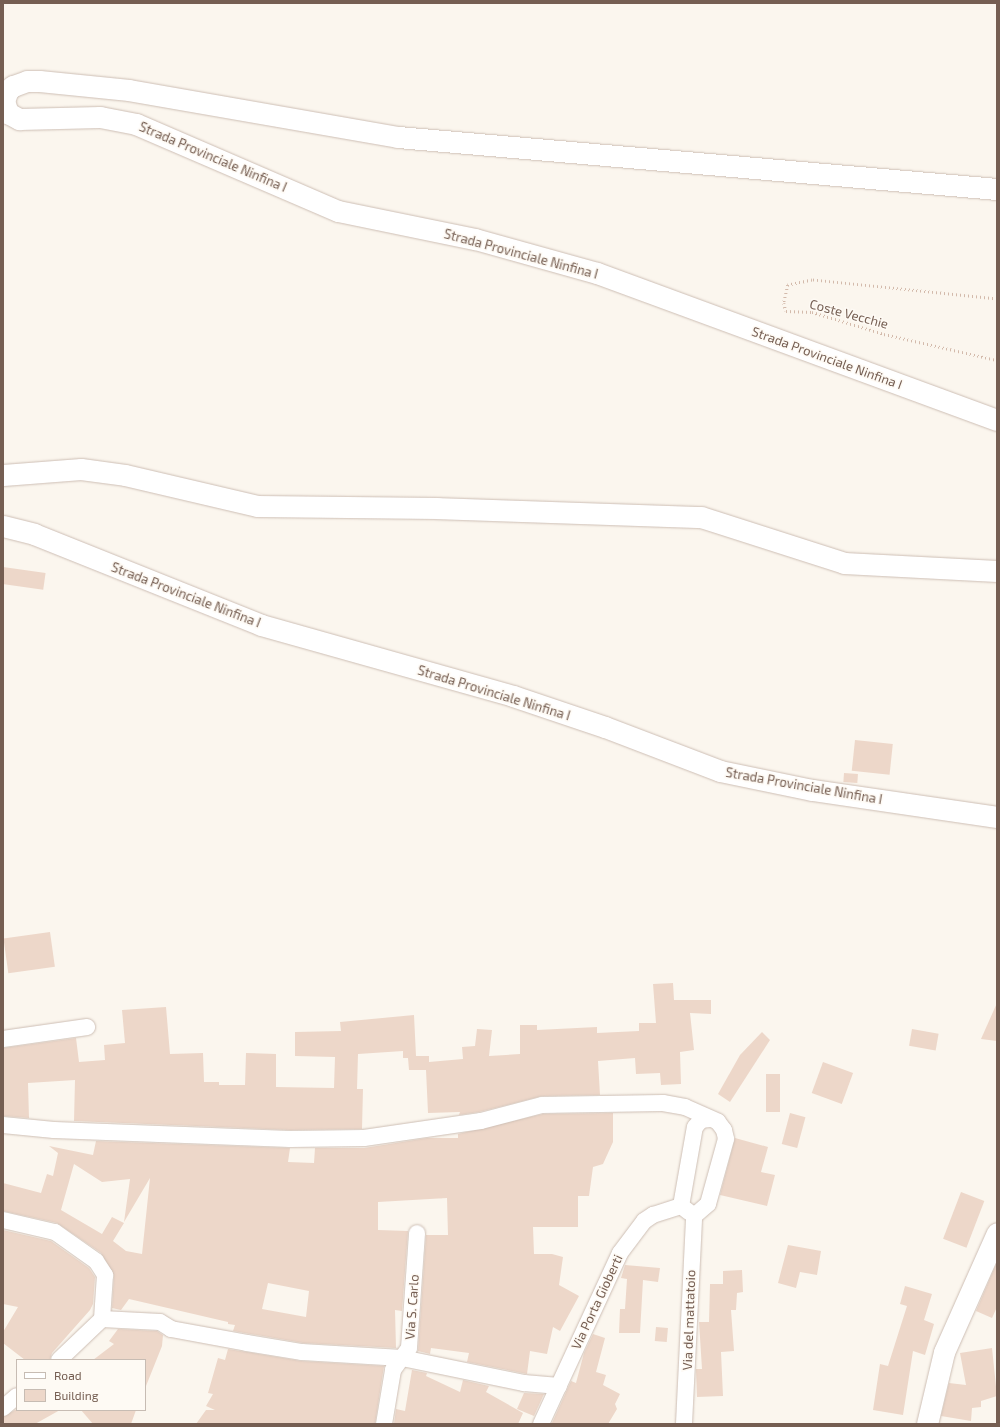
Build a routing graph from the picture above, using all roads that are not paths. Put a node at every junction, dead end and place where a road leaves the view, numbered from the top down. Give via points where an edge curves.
1 (997, 189) edge
2 (997, 420) edge
3 (3, 475) edge
4 (3, 526) edge
5 (997, 570) edge
6 (997, 817) edge
7 (86, 1027) dead end
8 (3, 1039) edge
9 (709, 1118) junction
10 (3, 1125) edge
11 (681, 1206) junction
12 (694, 1216) junction
13 (3, 1220) edge
14 (417, 1233) dead end
15 (997, 1233) edge
16 (102, 1319) junction
17 (402, 1358) junction
18 (60, 1359) edge
19 (558, 1386) junction
20 (16, 1397) edge
21 (3, 1408) edge
22 (384, 1424) edge
23 (541, 1424) edge
24 (684, 1424) edge
25 (927, 1424) edge

1 - 2 street, Strada Provinciale Ninfina I via 398,138 129,90 39,81 18,83 8,90 4,101 8,113 19,119 100,117 136,124 338,211 474,239 597,274
3 - 5 street via 81,469 125,475 257,506 436,508 701,517 844,563
4 - 6 street, Strada Provinciale Ninfina I via 34,534 261,625 512,696 605,727 720,771 812,790
7 - 8 street
9 - 10 street via 685,1107 663,1103 542,1105 481,1122 415,1132 364,1138 290,1139 54,1130
9 - 11 street via 701,1120 695,1127
9 - 12 street via 718,1122 724,1130 726,1139 708,1204
11 - 12 street
11 - 19 street, Via Porta Gioberti via 661,1211 648,1218 620,1253
12 - 24 street, Via del mattatoio
13 - 16 street via 55,1232 96,1261 105,1275
14 - 17 street, Via S. Carlo via 409,1348
15 - 25 street via 944,1352
16 - 17 street via 160,1322 171,1329 302,1352
16 - 18 street
17 - 19 street via 524,1383
17 - 22 street, Via S. Carlo via 393,1370
19 - 23 street, Via Porta Gioberti
20 - 21 street

